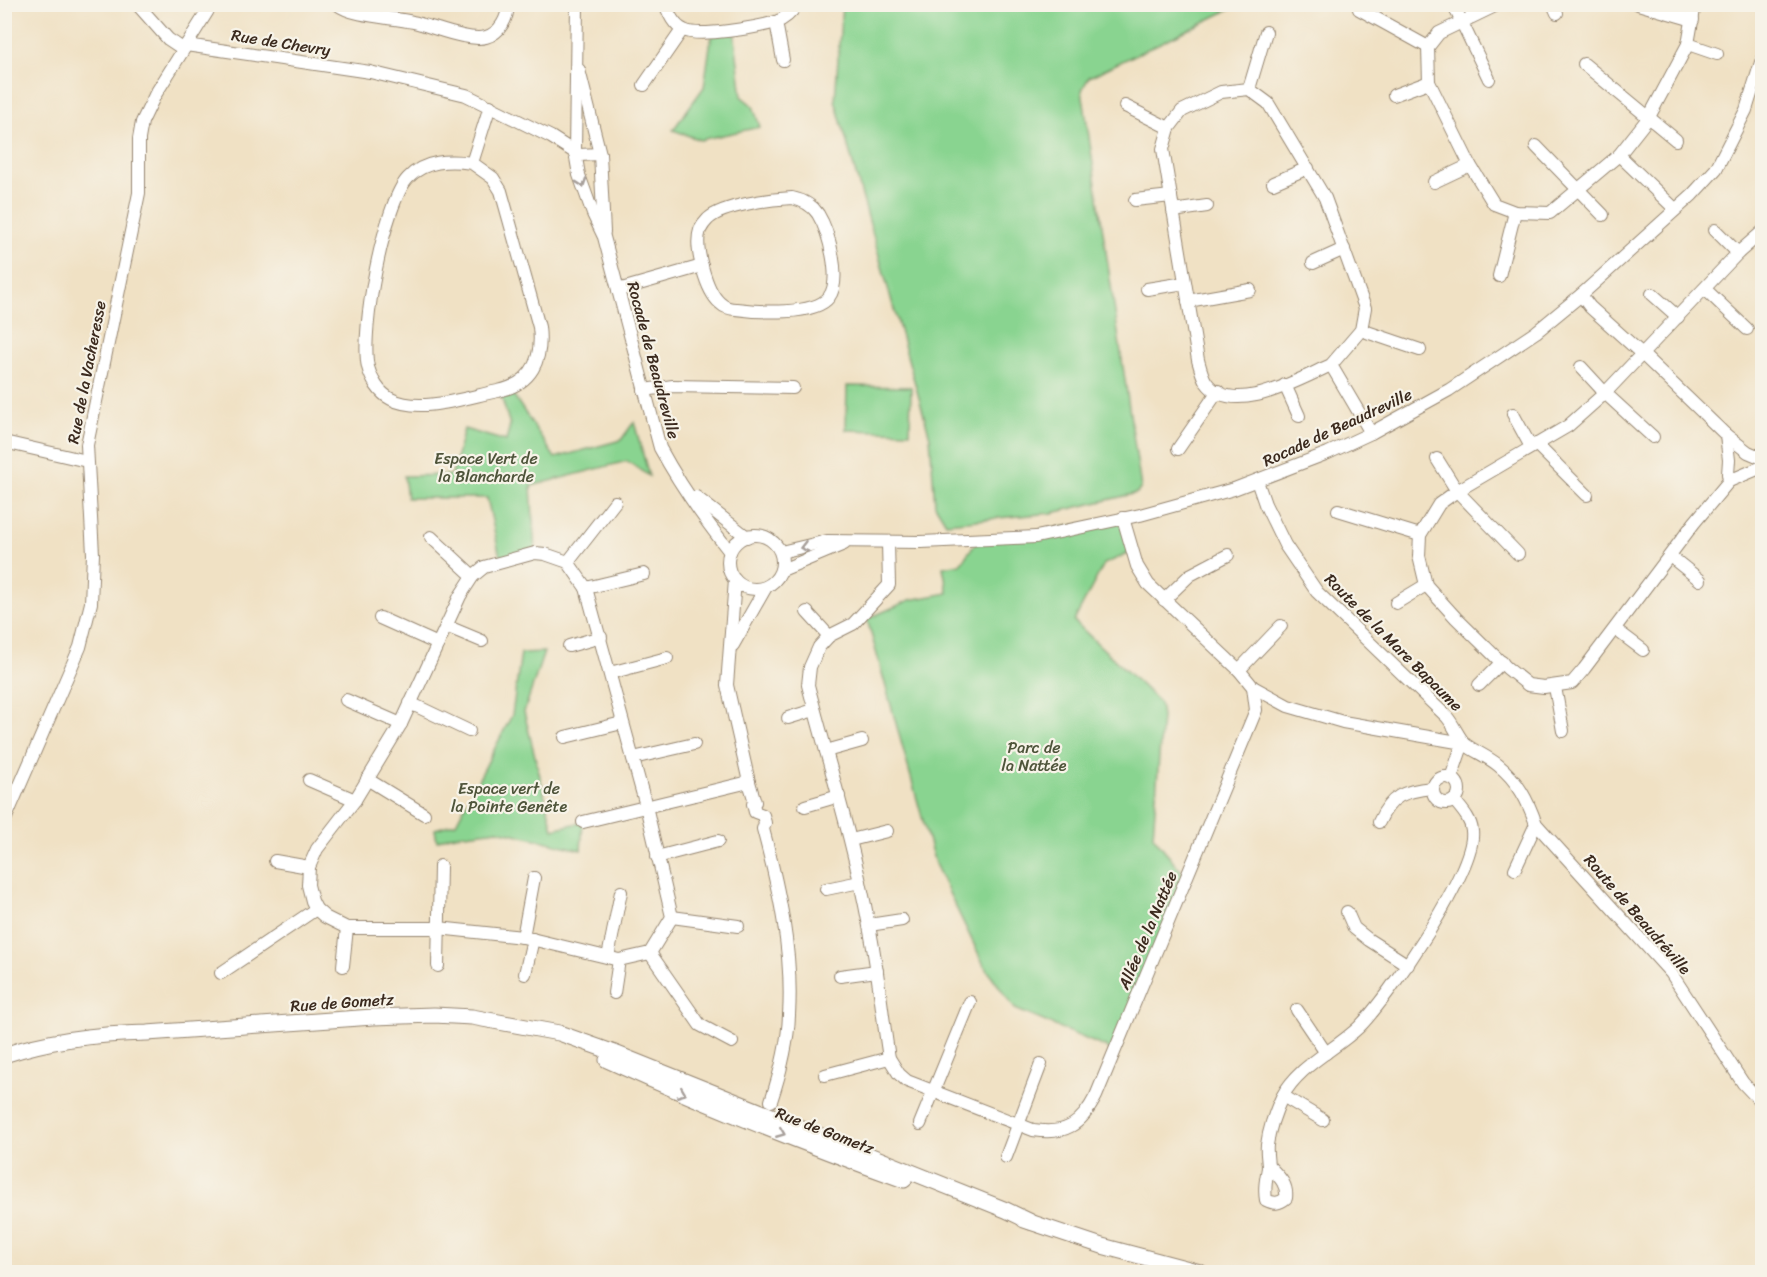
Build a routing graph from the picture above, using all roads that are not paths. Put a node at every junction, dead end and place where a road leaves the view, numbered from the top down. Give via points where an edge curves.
1 (137, 4) edge
2 (212, 4) edge
3 (336, 4) edge
4 (508, 4) edge
5 (577, 4) edge
6 (665, 4) edge
7 (797, 4) edge
8 (1453, 4) edge
9 (1499, 4) edge
10 (1638, 4) edge
11 (1695, 4) edge
12 (1359, 9) dead end
13 (1693, 20) junction
14 (776, 22) junction
15 (1461, 22) junction
16 (682, 30) junction
17 (1266, 32) dead end
18 (1688, 44) junction
19 (185, 47) junction
20 (1428, 47) junction
21 (1718, 54) dead end
22 (1762, 59) edge
23 (783, 60) dead end
24 (577, 63) junction
25 (1584, 64) dead end
26 (1489, 79) dead end
27 (1429, 82) junction
28 (644, 85) dead end
29 (1249, 89) junction
30 (1394, 95) dead end
31 (489, 106) junction
32 (1125, 106) dead end
33 (1649, 117) junction
34 (574, 126) junction
35 (1168, 128) junction
36 (550, 137) junction
37 (1676, 140) dead end
38 (1536, 146) dead end
39 (575, 152) junction
40 (600, 154) junction
41 (1619, 155) junction
42 (472, 163) junction
43 (1470, 165) junction
44 (1308, 168) junction
45 (1434, 182) dead end
46 (1273, 183) dead end
47 (1579, 188) junction
48 (1171, 196) junction
49 (1135, 200) dead end
50 (1207, 206) dead end
51 (1675, 209) junction
52 (1173, 211) junction
53 (1515, 212) junction
54 (1603, 215) dead end
55 (1715, 230) dead end
56 (1762, 232) edge
57 (604, 237) junction
58 (1344, 249) junction
59 (1738, 253) junction
60 (1313, 263) dead end
61 (702, 266) junction
62 (1499, 276) dead end
63 (1185, 283) junction
64 (1148, 289) dead end
65 (1705, 289) junction
66 (618, 290) junction
67 (1250, 290) dead end
68 (1652, 294) dead end
69 (1581, 295) junction
70 (1188, 301) junction
71 (1677, 317) junction
72 (1747, 329) dead end
73 (1361, 330) junction
74 (1420, 350) dead end
75 (1642, 354) junction
76 (1331, 364) junction
77 (1581, 367) dead end
78 (1285, 385) junction
79 (793, 388) dead end
80 (644, 390) junction
81 (1218, 391) junction
82 (1605, 393) junction
83 (1513, 414) dead end
84 (1299, 416) dead end
85 (1371, 433) junction
86 (1726, 435) junction
87 (1653, 436) dead end
88 (4, 442) edge
89 (1534, 446) junction
90 (1178, 450) dead end
91 (1762, 458) edge
92 (1437, 459) dead end
93 (87, 461) junction
94 (1762, 467) edge
95 (1729, 481) junction
96 (1257, 482) junction
97 (683, 487) junction
98 (1456, 491) junction
99 (1587, 495) dead end
100 (615, 502) dead end
101 (1338, 510) dead end
102 (1123, 518) junction
103 (1420, 535) junction
104 (431, 537) dead end
105 (747, 537) junction
106 (888, 542) junction
107 (848, 543) junction
108 (730, 552) junction
109 (781, 552) junction
110 (1518, 554) dead end
111 (1228, 555) dead end
112 (1670, 556) junction
113 (568, 562) junction
114 (782, 570) junction
115 (644, 574) dead end
116 (473, 576) junction
117 (1700, 579) dead end
118 (735, 580) junction
119 (1426, 585) junction
120 (766, 587) junction
121 (586, 588) junction
122 (1164, 600) junction
123 (1396, 603) dead end
124 (807, 612) dead end
125 (380, 618) dead end
126 (446, 626) junction
127 (1281, 626) dead end
128 (1615, 629) junction
129 (829, 636) junction
130 (601, 637) junction
131 (482, 641) dead end
132 (438, 644) junction
133 (569, 646) dead end
134 (731, 649) junction
135 (1643, 650) dead end
136 (667, 658) dead end
137 (1502, 662) junction
138 (1239, 670) junction
139 (610, 673) junction
140 (1479, 685) dead end
141 (1253, 687) junction
142 (1555, 687) junction
143 (346, 700) dead end
144 (411, 703) junction
145 (814, 710) junction
146 (788, 718) dead end
147 (622, 723) junction
148 (401, 724) junction
149 (469, 731) dead end
150 (1563, 731) dead end
151 (565, 737) dead end
152 (862, 741) dead end
153 (1463, 743) junction
154 (694, 744) dead end
155 (826, 751) junction
156 (633, 758) junction
157 (1451, 778) junction
158 (368, 779) junction
159 (309, 780) dead end
160 (749, 782) junction
161 (1432, 788) junction
162 (839, 796) junction
163 (355, 800) junction
164 (1454, 800) junction
165 (646, 806) junction
166 (805, 806) dead end
167 (1530, 807) joint
168 (424, 814) dead end
169 (4, 822) edge
170 (583, 822) dead end
171 (1379, 822) dead end
172 (1536, 824) junction
173 (887, 831) dead end
174 (851, 840) junction
175 (718, 841) dead end
176 (657, 857) junction
177 (275, 861) dead end
178 (440, 866) dead end
179 (309, 867) junction
180 (1515, 868) dead end
181 (534, 878) dead end
182 (860, 882) junction
183 (826, 889) dead end
184 (621, 892) dead end
185 (316, 909) junction
186 (1347, 912) dead end
187 (672, 916) junction
188 (902, 920) dead end
189 (738, 926) dead end
190 (869, 926) junction
191 (347, 928) junction
192 (438, 928) junction
193 (528, 938) junction
194 (650, 953) junction
195 (613, 958) junction
196 (1408, 965) junction
197 (343, 966) dead end
198 (438, 966) dead end
199 (877, 971) junction
200 (221, 974) dead end
201 (525, 974) dead end
202 (840, 976) dead end
203 (614, 993) dead end
204 (970, 1002) dead end
205 (1296, 1010) dead end
206 (147, 1033) junction
207 (732, 1042) dead end
208 (1326, 1053) junction
209 (4, 1055) edge
210 (889, 1058) junction
211 (1041, 1064) dead end
212 (4, 1065) edge
213 (825, 1075) dead end
214 (934, 1092) junction
215 (1283, 1096) junction
216 (771, 1101) dead end
217 (1762, 1103) edge
218 (1323, 1120) dead end
219 (920, 1124) dead end
220 (1018, 1124) junction
221 (1006, 1157) dead end
222 (1268, 1165) dead end
223 (1200, 1272) edge

1 - 19 street via 168,39
2 - 19 street, Rue de la Vacheresse
3 - 4 street via 350,11 411,21 475,38 488,37 498,30
5 - 24 street, Rocade de Beaudreville
6 - 16 street
7 - 14 street
8 - 15 street
9 - 15 street
10 - 13 street
11 - 13 street
12 - 20 street
13 - 18 street
14 - 16 street via 721,32
14 - 23 street
15 - 20 street via 1439,33
15 - 26 street
16 - 28 street
17 - 29 street
18 - 21 street
18 - 33 street
19 - 31 street, Rue de Chevry via 370,72 466,95
19 - 93 street, Rue de la Vacheresse via 142,122 139,193 92,412
20 - 27 street
22 - 51 street, Rocade de Beaudreville via 1746,110 1716,169
24 - 34 street, Rocade de Beaudreville
24 - 40 street, Rocade de Beaudreville
25 - 33 street
27 - 30 street
27 - 43 street
29 - 35 street via 1221,93 1182,111
29 - 44 street via 1268,103
31 - 36 street, Rue de Chevry
31 - 42 street
32 - 35 street
33 - 37 street
33 - 41 street
34 - 36 street via 562,135
34 - 39 street, Rocade de Beaudreville
35 - 48 street via 1163,149
36 - 39 street, Rue de Chevry
38 - 47 street
39 - 40 street
39 -> 57 street, Rocade de Beaudreville via 579,175
40 - 57 street, Rocade de Beaudreville
41 - 47 street
41 - 51 street
42 - 42 street via 493,178 505,204 539,327 540,357 533,370 508,388 427,405 403,404 379,389 371,377 367,352 370,302 390,214 399,190 418,170 435,163
43 - 45 street
43 - 53 street via 1494,204
44 - 46 street
44 - 58 street via 1325,198
47 - 53 street via 1550,213
47 - 54 street
48 - 49 street
48 - 52 street
50 - 52 street
51 - 69 street, Rocade de Beaudreville
52 - 63 street
53 - 62 street
55 - 59 street
56 - 59 street
57 - 66 street, Rocade de Beaudreville
58 - 60 street
58 - 73 street via 1365,308
59 - 65 street
61 - 61 street via 700,231 710,218 726,210 792,198 818,213 836,272 829,298 808,309 738,310 718,302
61 - 66 street
63 - 64 street
63 - 70 street
65 - 71 street
65 - 72 street
66 - 80 street, Rocade de Beaudreville
67 - 70 street
68 - 71 street
69 - 75 street
69 - 85 street, Rocade de Beaudreville via 1536,332 1449,390
70 - 81 street via 1198,360 1207,383
71 - 75 street
73 - 74 street
73 - 76 street
75 - 82 street
75 - 86 street
76 - 78 street
76 - 85 street
77 - 82 street
78 - 81 street via 1264,394 1231,398
78 - 84 street
79 - 80 street via 673,386
80 - 97 street, Rocade de Beaudreville via 660,448
81 - 90 street
82 - 87 street
82 - 89 street via 1568,426
83 - 89 street
85 - 96 street, Rocade de Beaudreville
86 - 91 street
86 - 95 street
88 - 93 street
89 - 98 street
89 - 99 street
92 - 98 street
93 - 169 street, Rue de la Vacheresse via 93,554 91,603 80,648
94 - 95 street
95 - 112 street
96 - 102 street, Rocade de Beaudreville
96 - 153 street, Route de la Mare Bapaume via 1285,545 1317,592 1447,717
97 - 105 street, Rocade de Beaudreville
97 - 108 street, Rocade de Beaudreville
98 - 103 street via 1439,504
98 - 110 street
100 - 113 street
101 - 103 street
102 - 106 street, Rocade de Beaudreville via 1036,537
102 - 122 street via 1137,566
103 - 119 street via 1419,556
104 - 116 street
105 - 108 street
105 - 109 street via 755,535 770,540
106 - 107 street, Rocade de Beaudreville
106 - 129 street via 889,585 853,624
107 -> 109 street, Rocade de Beaudreville via 827,541
107 - 114 street, Rocade de Beaudreville
108 - 118 street via 729,567
109 - 114 street
111 - 122 street via 1190,574
112 - 117 street
112 - 128 street
113 - 116 street via 535,553 484,567
113 - 121 street
114 - 120 street
115 - 121 street
116 - 126 street
118 - 120 street via 750,589
118 - 134 street
119 - 123 street
119 - 137 street
120 - 134 street
121 - 130 street
122 - 138 street
124 - 129 street
125 - 132 street
126 - 131 street
126 - 132 street
127 - 138 street
128 - 135 street
128 - 142 street via 1572,683
129 - 145 street via 810,667 808,685
130 - 133 street
130 - 139 street
132 - 144 street
134 - 160 street via 727,685
136 - 139 street
137 - 140 street
137 - 142 street via 1528,685
138 - 141 street
139 - 147 street
141 - 153 street via 1288,706 1343,722
141 - 220 street, Allée de la Nattée via 1257,710 1252,723 1088,1112 1077,1123 1049,1133
142 - 150 street
143 - 148 street
144 - 148 street
144 - 149 street
145 - 146 street
145 - 155 street
147 - 151 street
147 - 156 street
148 - 158 street
152 - 155 street
153 - 157 street
153 - 167 street, Route de la Mare Bapaume via 1512,778
154 - 156 street
155 - 162 street
156 - 165 street
157 - 161 street via 1439,778
157 - 164 street via 1459,788
158 - 163 street
158 - 168 street
159 - 163 street
160 - 165 street
160 - 216 street via 755,812 763,815 765,823 763,829 775,871 789,958 789,1017 780,1076
161 - 164 street via 1434,797 1441,802
161 - 171 street via 1410,790 1400,796 1386,806
162 - 166 street
162 - 174 street
163 - 179 street
164 - 196 street via 1468,817 1472,832 1470,849 1451,891
165 - 170 street
165 - 176 street
167 - 172 street, Route de Beaudréville
172 - 180 street
172 - 217 street, Route de Beaudréville via 1671,973 1743,1083
173 - 174 street
174 - 182 street
175 - 176 street
176 - 187 street
177 - 179 street
178 - 192 street
179 - 185 street via 308,885
181 - 193 street
182 - 183 street
182 - 190 street
184 - 195 street
185 - 191 street
185 - 200 street
186 - 196 street via 1354,928
187 - 189 street
187 - 194 street
188 - 190 street
190 - 199 street
191 - 192 street
191 - 197 street
192 - 193 street
192 - 198 street
193 - 195 street
193 - 201 street
194 - 195 street
194 - 207 street via 700,1025
195 - 203 street
196 - 208 street via 1358,1028
199 - 202 street
199 - 210 street
204 - 214 street
205 - 208 street
206 - 209 main road, Rue de Gometz via 71,1038
206 - 212 main road, Rue de Gometz via 68,1046
206 - 223 main road, Rue de Gometz via 434,1015 472,1017 538,1029 881,1172 1004,1216
208 - 215 street via 1302,1071
210 - 213 street
210 - 214 street, Allée de la Nattée via 907,1081
211 - 220 street
214 - 219 street
214 - 220 street, Allée de la Nattée
215 - 218 street
215 - 222 street via 1267,1147
220 - 221 street

